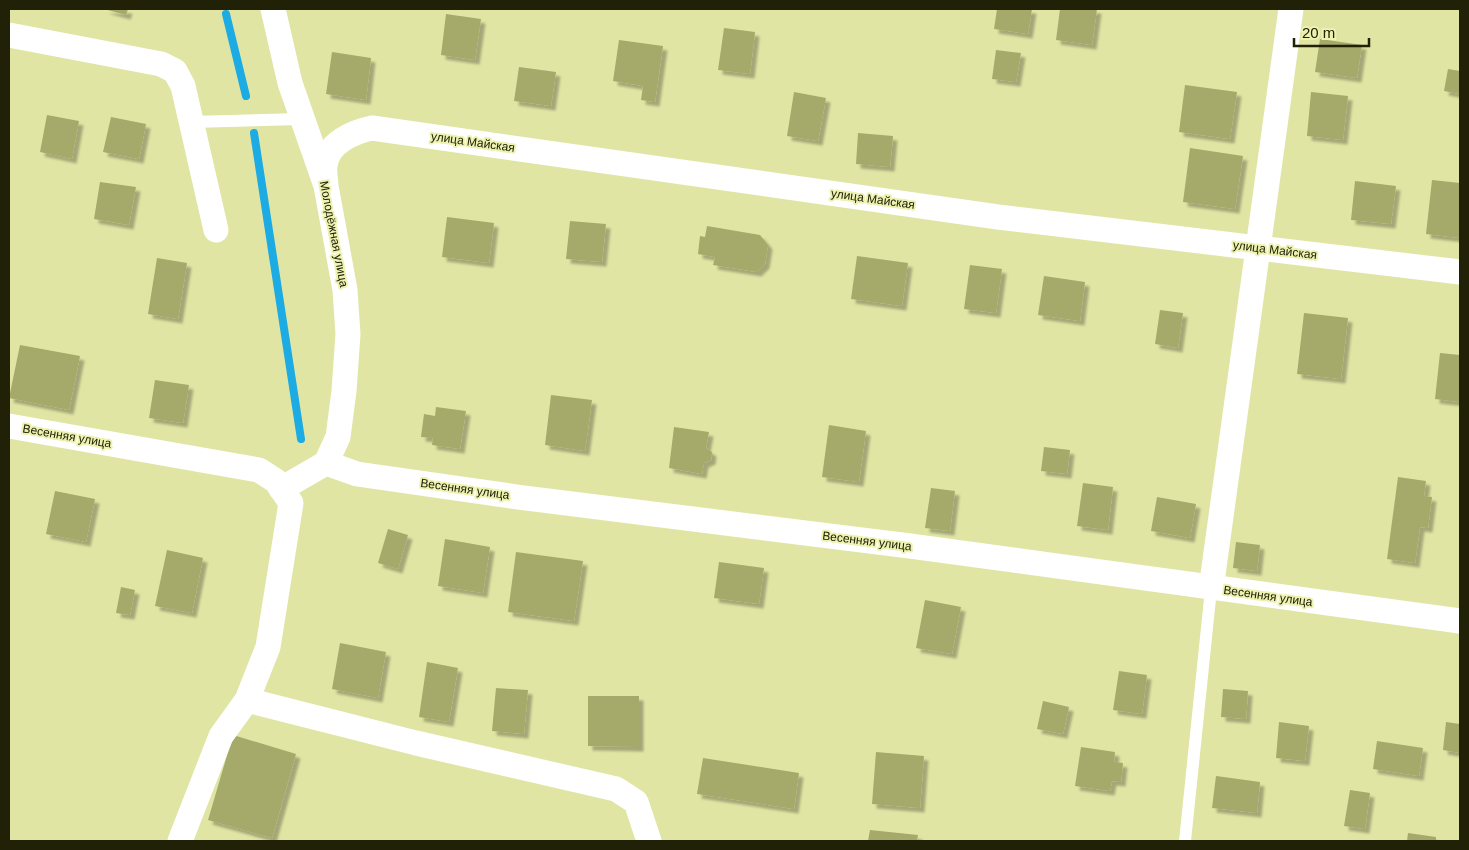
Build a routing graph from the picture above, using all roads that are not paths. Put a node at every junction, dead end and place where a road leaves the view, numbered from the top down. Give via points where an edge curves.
1 (273, 9) edge
2 (1291, 9) edge
3 (9, 35) edge
4 (301, 119) junction
5 (191, 122) junction
6 (326, 186) junction
7 (216, 230) dead end
8 (1257, 248) junction
9 (1460, 272) edge
10 (9, 426) edge
11 (326, 463) junction
12 (281, 489) junction
13 (1211, 589) junction
14 (1460, 621) edge
15 (247, 700) junction
16 (180, 841) edge
17 (650, 841) edge
18 (1185, 841) edge

1 - 4 street, Молодёжная улица
2 - 8 street
3 - 5 street via 169,67 179,77
4 - 5 lane
4 - 6 street, Молодёжная улица
5 - 7 street
6 - 8 street, улица Майская via 325,164 335,147 359,130 372,128 998,216
6 - 11 street, Молодёжная улица via 345,290 348,334 338,438
8 - 9 street, улица Майская
8 - 13 street
10 - 12 street, Весенняя улица via 244,466 265,474
11 - 12 street
11 - 13 street, Весенняя улица via 366,476 910,546
12 - 15 street via 290,503 268,647
13 - 14 street, Весенняя улица
13 - 18 lane
15 - 16 street via 222,736
15 - 17 street via 616,789 636,802

